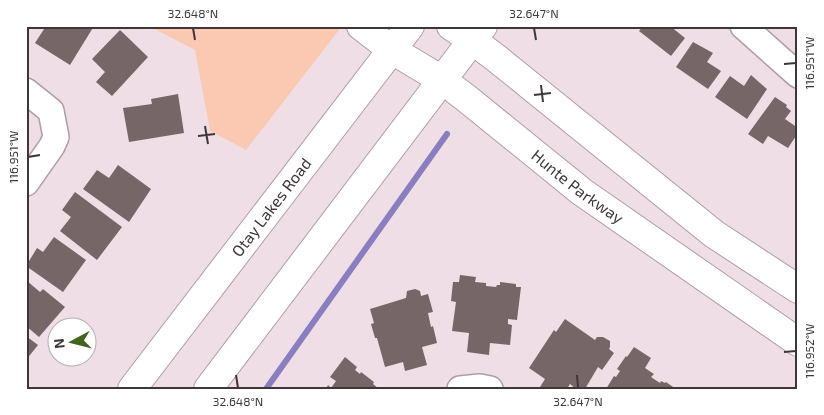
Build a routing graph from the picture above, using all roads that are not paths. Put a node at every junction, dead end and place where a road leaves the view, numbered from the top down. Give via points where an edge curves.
1 (361, 26) edge
2 (410, 26) edge
3 (743, 26) edge
4 (469, 31) edge
5 (392, 50) junction
6 (798, 75) edge
7 (442, 80) junction
8 (26, 91) edge
9 (26, 183) edge
10 (798, 289) edge
11 (798, 342) edge
12 (132, 389) edge
13 (208, 389) edge
14 (460, 389) edge
15 (490, 389) edge

1 - 5 main road, Hunte Parkway
2 - 5 main road, Otay Lakes Road
3 - 6 street
4 - 7 main road
4 - 10 main road via 714,234
5 - 7 main road, Hunte Parkway
5 - 12 main road, Otay Lakes Road
7 - 11 main road, Hunte Parkway via 582,192
7 - 13 main road
8 - 9 street via 51,111 56,137
14 - 15 street

